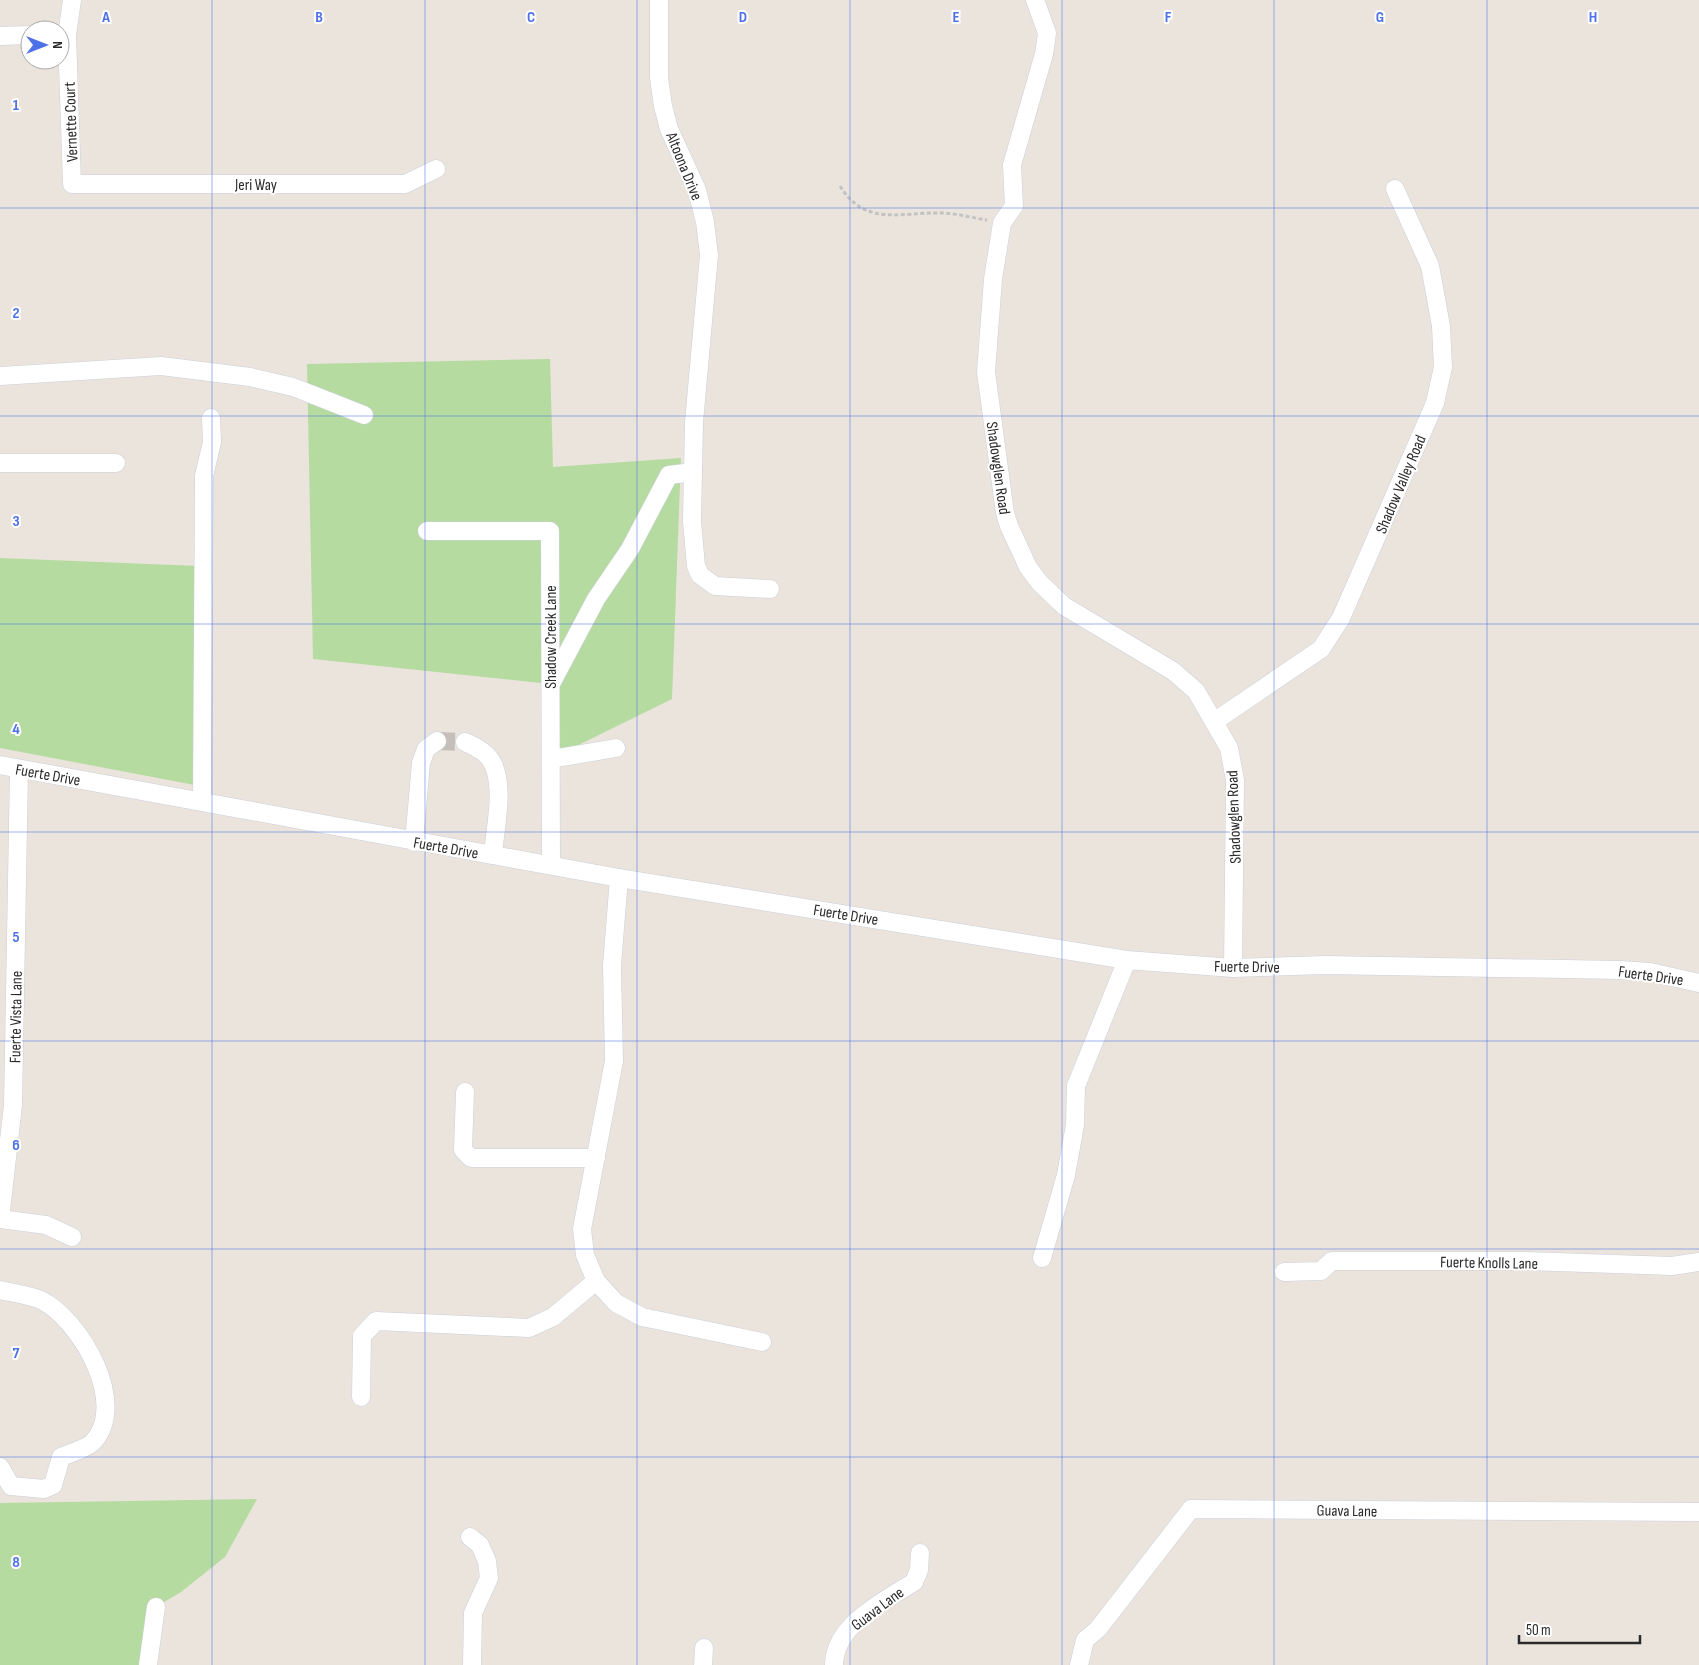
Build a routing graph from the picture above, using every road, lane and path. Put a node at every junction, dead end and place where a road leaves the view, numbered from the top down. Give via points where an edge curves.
1 (72, 0) edge
2 (659, 0) edge
3 (1035, 0) edge
4 (67, 20) edge
5 (0, 36) edge
6 (20, 36) edge
7 (66, 70) edge
8 (436, 169) dead end
9 (72, 184) joint
10 (840, 186) dead end
11 (1395, 189) dead end
12 (1002, 223) junction
13 (0, 376) edge
14 (364, 415) dead end
15 (212, 418) dead end
16 (0, 463) edge
17 (116, 463) dead end
18 (693, 472) junction
19 (427, 531) dead end
20 (770, 589) dead end
21 (550, 684) junction
22 (1214, 720) junction
23 (437, 742) dead end
24 (464, 742) tunnel mouth
25 (616, 748) dead end
26 (551, 759) junction
27 (0, 766) edge
28 (19, 770) junction
29 (202, 801) junction
30 (414, 842) junction
31 (492, 855) junction
32 (551, 865) junction
33 (619, 878) junction
34 (1127, 960) junction
35 (1233, 968) junction
36 (1699, 983) edge
37 (464, 1092) dead end
38 (596, 1158) junction
39 (0, 1219) edge
40 (72, 1238) dead end
41 (1042, 1258) dead end
42 (1699, 1262) edge
43 (1284, 1272) dead end
44 (596, 1281) junction
45 (0, 1290) edge
46 (762, 1342) dead end
47 (361, 1397) dead end
48 (0, 1467) edge
49 (1699, 1512) edge
50 (470, 1538) dead end
51 (920, 1553) dead end
52 (156, 1607) dead end
53 (148, 1665) edge
54 (472, 1665) edge
55 (834, 1665) edge
56 (1079, 1665) edge

1 - 4 street, Vernette Court
2 - 18 street, Altoona Drive via 659,78 663,106 669,129 697,190 709,255 694,422
3 - 12 street, Shadowglen Road via 1046,33 1044,54 1012,165 1014,206
5 - 6 street
7 - 9 street, Vernette Court
8 - 9 street, Jeri Way via 405,184
10 - 12 path via 849,200 875,215 942,213
11 - 22 street, Shadow Valley Road via 1430,266 1441,326 1443,367 1435,403 1341,618 1321,649
12 - 22 street, Shadowglen Road via 993,279 986,372 1004,513 1014,540 1028,568 1057,600 1173,671 1196,691
13 - 14 street via 161,366 250,377 293,387
15 - 29 street via 212,442 204,476
16 - 17 street
18 - 20 street, Altoona Drive via 692,521 696,566 700,575 715,586
18 - 21 street via 669,475 630,549 596,599
19 - 21 street, Shadow Creek Lane via 550,531
21 - 26 street, Shadow Creek Lane
22 - 35 street, Shadowglen Road via 1228,748 1235,780
23 - 30 street via 426,749 421,763
24 - 31 street via 480,749 494,765 498,802
25 - 26 street
26 - 32 street, Shadow Creek Lane
27 - 28 street, Fuerte Drive
28 - 29 street, Fuerte Drive
28 - 39 street, Fuerte Vista Lane via 13,1105
29 - 30 street, Fuerte Drive
30 - 31 street, Fuerte Drive
31 - 32 street, Fuerte Drive
32 - 33 street, Fuerte Drive
33 - 34 street, Fuerte Drive
33 - 38 street via 612,965 614,1060
34 - 35 street, Fuerte Drive
34 - 41 street via 1076,1086 1075,1125 1066,1175
35 - 36 street, Fuerte Drive via 1326,965 1620,970 1650,972
37 - 38 street via 463,1150 471,1158
38 - 44 street via 582,1229 585,1255
39 - 40 street, Fuerte Vista Lane via 46,1226
42 - 43 street, Fuerte Knolls Lane via 1672,1266 1526,1261 1332,1261 1321,1271
44 - 46 street via 616,1304 642,1317
44 - 47 street via 552,1317 529,1328 376,1321 362,1336
45 - 48 street via 41,1300 65,1318 84,1343 97,1368 105,1402 99,1433 91,1444 61,1457 53,1485 44,1490 11,1486
49 - 56 street, Guava Lane via 1190,1509 1098,1629 1085,1640
50 - 54 street via 480,1544 489,1578 473,1614
51 - 55 street, Guava Lane via 914,1582 848,1628 834,1653
52 - 53 street

